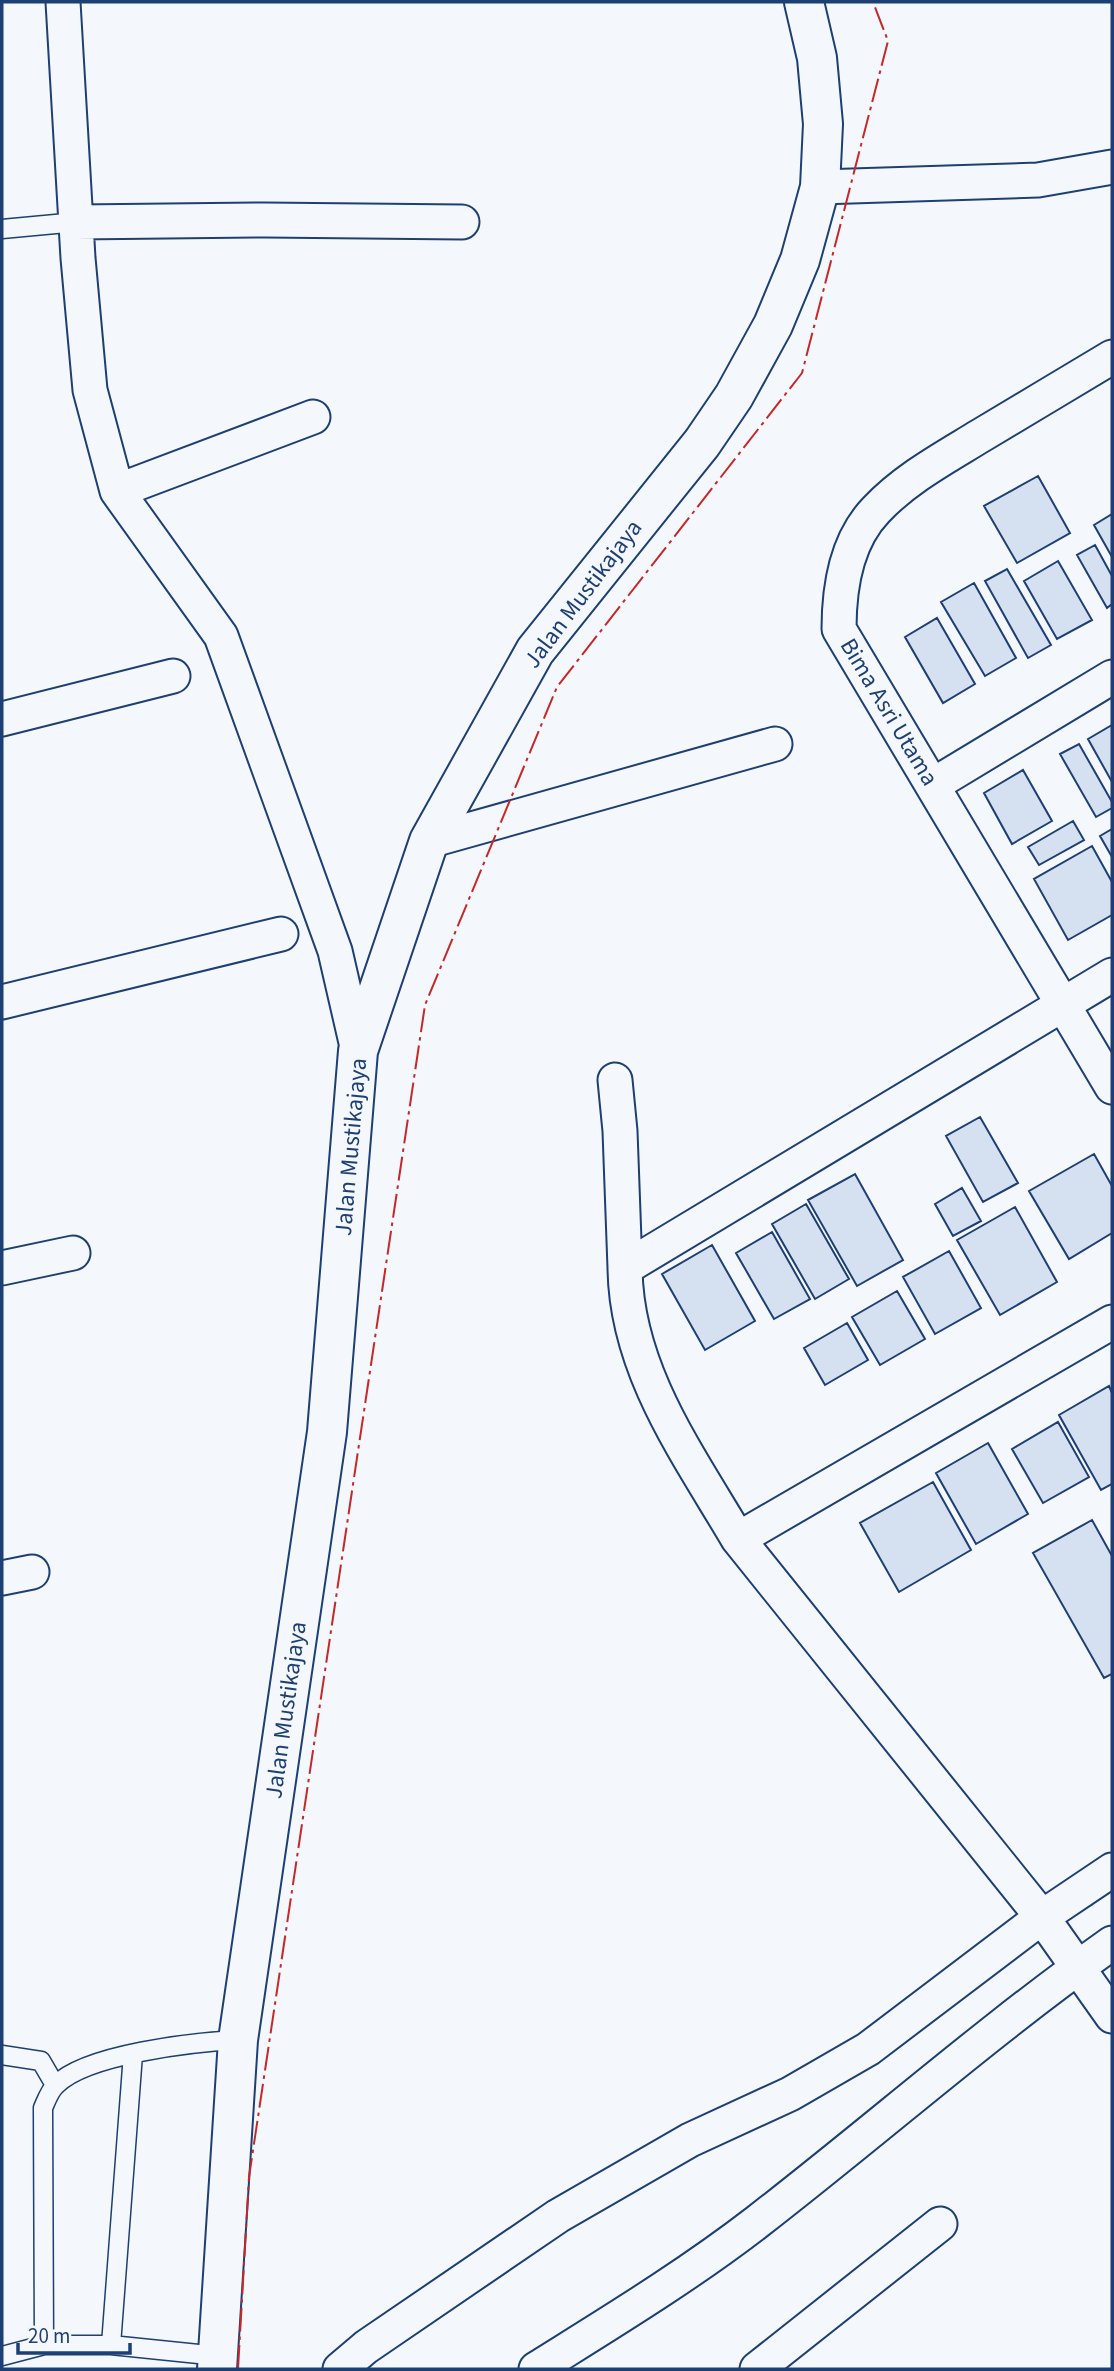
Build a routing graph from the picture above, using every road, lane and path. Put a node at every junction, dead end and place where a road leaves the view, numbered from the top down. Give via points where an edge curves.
1 (63, 2) edge
2 (804, 2) edge
3 (1112, 167) edge
4 (820, 187) junction
5 (77, 222) junction
6 (462, 222) dead end
7 (2, 229) edge
8 (1112, 357) edge
9 (313, 417) dead end
10 (117, 491) junction
11 (173, 676) dead end
12 (1112, 677) edge
13 (2, 719) edge
14 (775, 744) dead end
15 (933, 785) junction
16 (429, 841) junction
17 (281, 934) dead end
18 (1112, 975) edge
19 (2, 1002) edge
20 (1061, 1004) junction
21 (358, 1051) junction
22 (615, 1080) dead end
23 (1112, 1087) edge
24 (73, 1254) dead end
25 (2, 1268) edge
26 (625, 1268) junction
27 (1112, 1322) edge
28 (738, 1539) junction
29 (1112, 1870) edge
30 (1042, 1917) junction
31 (1112, 1942) edge
32 (1078, 1967) junction
33 (1112, 2016) edge
34 (238, 2040) junction
35 (2, 2054) edge
36 (133, 2054) junction
37 (55, 2085) junction
38 (940, 2224) dead end
39 (44, 2345) junction
40 (111, 2345) junction
41 (2, 2356) edge
42 (375, 2358) edge
43 (217, 2363) edge
44 (340, 2369) edge
45 (536, 2369) edge
46 (757, 2369) edge

1 - 5 street
2 - 4 main road, Jalan Mustikajaya via 823,124
3 - 4 street via 1038,180
4 - 16 main road, Jalan Mustikajaya via 800,260 773,326 734,396 702,443 535,651
5 - 6 street
5 - 7 lane
5 - 10 street via 90,390
8 - 15 street, Bima Asri Utama via 923,471 875,511 856,542 844,572 839,629
9 - 10 street
10 - 21 street via 221,636 335,951
11 - 13 street
12 - 15 street
14 - 16 street
15 - 20 street, Bima Asri Utama
16 - 21 main road, Jalan Mustikajaya
17 - 19 street
18 - 20 street
20 - 23 street, Bima Asri Utama
20 - 26 street
21 - 34 main road, Jalan Mustikajaya via 327,1432
22 - 26 street
24 - 25 street
26 - 28 street via 625,1298 641,1365
27 - 28 street
28 - 30 street
29 - 30 street
30 - 32 street
30 - 42 street via 869,2049 790,2094 690,2140 558,2216
31 - 32 street
32 - 33 street
32 - 45 street via 755,2223 678,2280
34 - 36 lane
34 - 43 main road, Jalan Mustikajaya
35 - 37 lane via 41,2061
36 - 37 lane via 74,2071
36 - 40 lane
37 - 39 lane via 43,2108
38 - 46 street
39 - 40 lane
39 - 41 lane
40 - 43 lane
42 - 44 street

